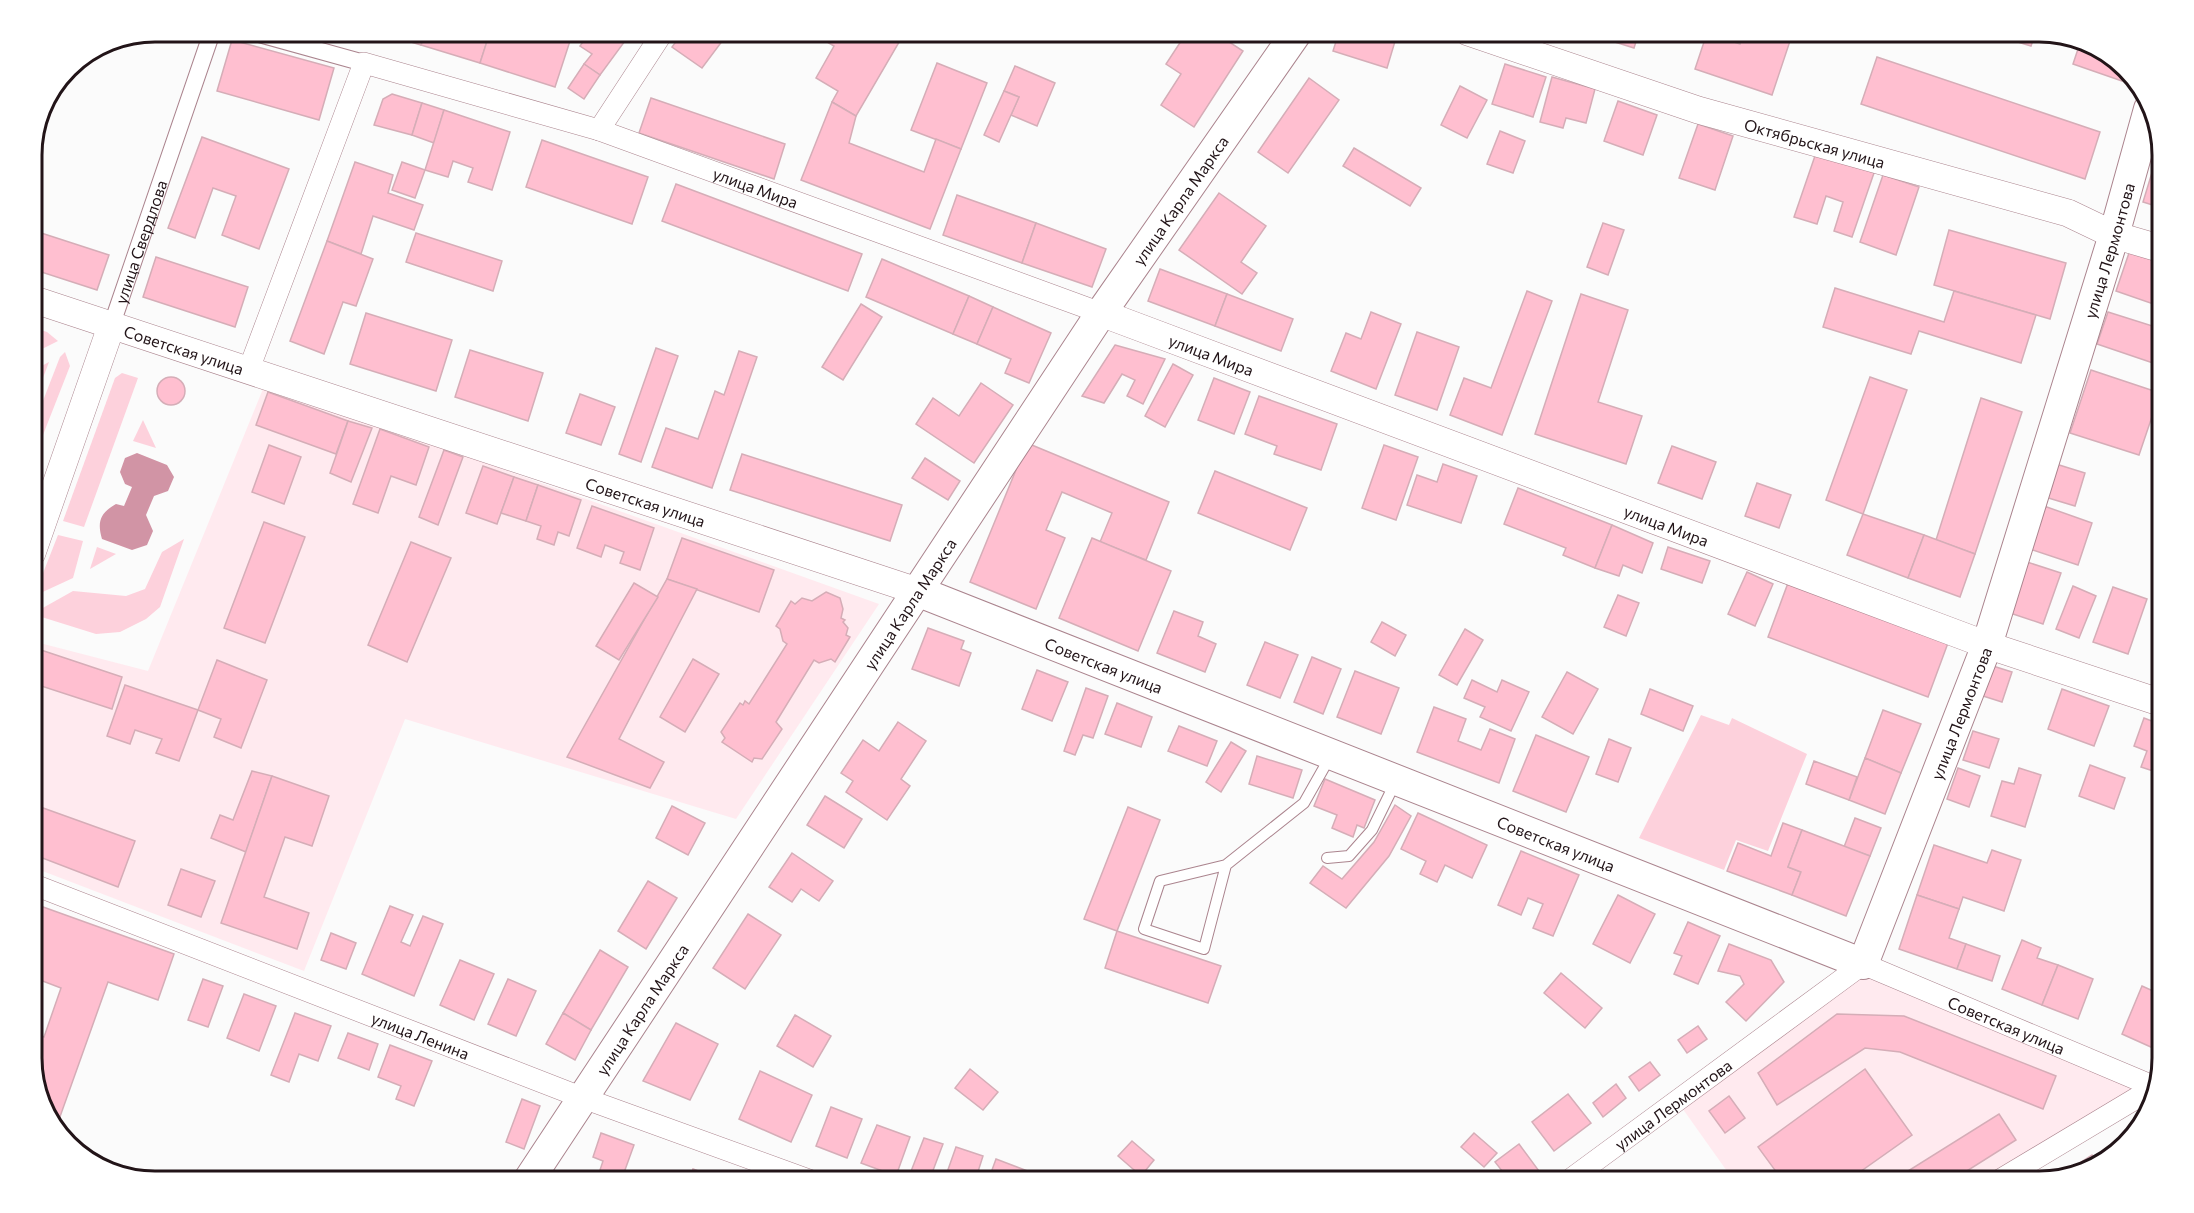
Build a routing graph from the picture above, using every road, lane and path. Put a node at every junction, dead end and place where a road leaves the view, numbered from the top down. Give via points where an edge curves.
1 (209, 42) edge
2 (288, 42) edge
3 (656, 42) edge
4 (1290, 42) edge
5 (1497, 42) edge
6 (364, 63) junction
7 (2147, 121) edge
8 (599, 130) junction
9 (2114, 235) junction
10 (2152, 246) edge
11 (42, 302) edge
12 (1101, 313) junction
13 (112, 324) junction
14 (249, 369) junction
15 (42, 524) edge
16 (917, 591) junction
17 (1987, 645) junction
18 (2152, 701) edge
19 (1331, 754) junction
20 (1396, 780) junction
21 (1327, 858) dead end
22 (1226, 864) junction
23 (42, 888) edge
24 (1863, 964) junction
25 (2149, 1084) edge
26 (2146, 1092) edge
27 (583, 1098) junction
28 (535, 1171) edge
29 (782, 1171) edge
30 (1583, 1171) edge
31 (2016, 1171) edge

1 - 13 street, улица Свердлова
2 - 6 street, улица Мира
3 - 8 street
4 - 12 main road, улица Карла Маркса
5 - 9 street, Октябрьская улица via 1698,110 2068,213
6 - 8 street, улица Мира
6 - 14 street
7 - 9 main road, улица Лермонтова
8 - 12 street, улица Мира
9 - 10 street, Октябрьская улица
9 - 17 main road, улица Лермонтова
11 - 13 street, Советская улица
12 - 16 main road, улица Карла Маркса
12 - 17 street, улица Мира
13 - 14 street, Советская улица
13 - 15 street, улица Свердлова
14 - 16 street, Советская улица
16 - 19 main road, Советская улица
16 - 27 main road, улица Карла Маркса
17 - 18 street, улица Мира
17 - 24 main road, улица Лермонтова
19 - 20 main road, Советская улица
19 - 22 lane via 1304,803
20 - 21 lane via 1365,839 1350,855
20 - 24 main road, Советская улица
22 - 22 lane via 1160,881 1144,929 1204,949
23 - 27 street, улица Ленина
24 - 25 street, Советская улица
24 - 30 street, улица Лермонтова
26 - 31 street
27 - 28 main road, улица Карла Маркса
27 - 29 street, улица Ленина

